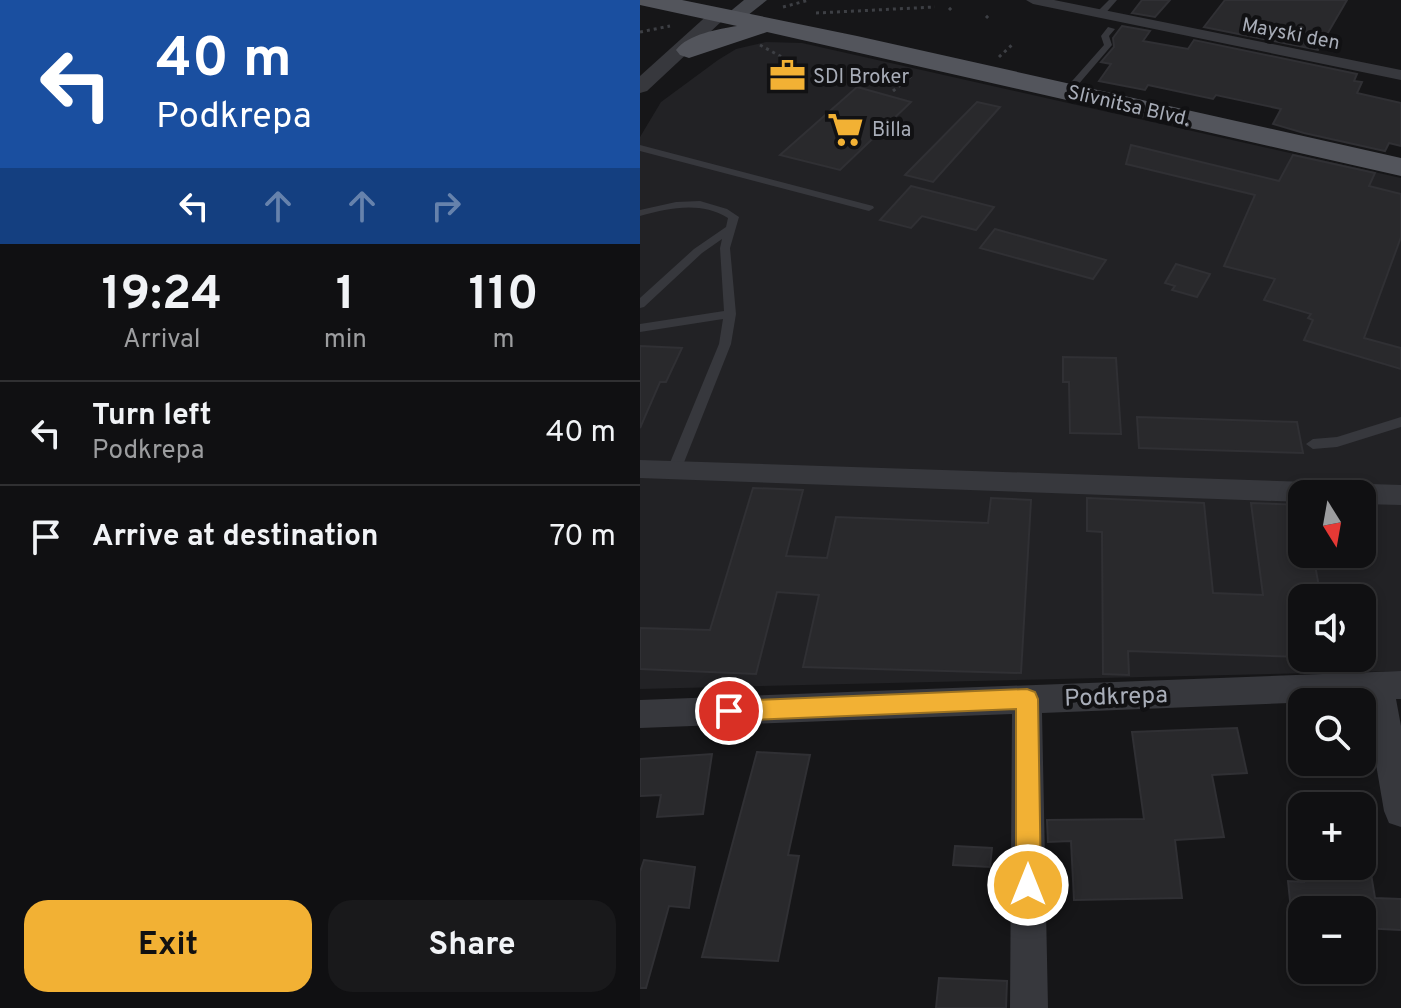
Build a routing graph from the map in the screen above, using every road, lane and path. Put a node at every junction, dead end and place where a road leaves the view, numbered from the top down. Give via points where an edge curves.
1 (648, 0) edge
2 (809, 0) edge
3 (1033, 0) edge
4 (1113, 0) edge
5 (733, 7) edge
6 (935, 7) dead end
7 (806, 13) dead end
8 (1100, 14) junction
9 (778, 19) junction
10 (1111, 29) dead end
11 (683, 30) junction
12 (640, 32) edge
13 (857, 43) junction
14 (757, 44) dead end
15 (807, 71) dead end
16 (1401, 75) edge
17 (640, 87) edge
18 (1068, 91) junction
19 (640, 148) edge
20 (1401, 167) edge
21 (869, 208) dead end
22 (640, 213) edge
23 (731, 228) junction
24 (640, 304) edge
25 (730, 314) junction
26 (640, 328) edge
27 (1401, 422) edge
28 (1313, 444) dead end
29 (640, 469) edge
30 (674, 470) junction
31 (1401, 495) edge
32 (1390, 686) edge
33 (1027, 699) junction
34 (640, 714) edge
35 (1401, 811) edge
36 (1029, 1008) edge

1 - 11 main road, Slivnitsa Blvd.
2 - 9 path
3 - 8 street, Mayski den
4 - 8 lane
5 - 9 main road, Slivnitsa Blvd.
5 - 11 main road, Slivnitsa Blvd.
5 - 11 street
5 - 13 main road, Slivnitsa Blvd.
6 - 7 path
8 - 16 street, Mayski den
9 - 11 main road via 733,33
9 - 13 main road, Slivnitsa Blvd.
10 - 18 lane via 1105,36 1108,45
11 - 12 path
11 - 17 street via 664,64
13 - 18 main road, Slivnitsa Blvd.
14 - 15 path
18 - 20 main road, Slivnitsa Blvd.
19 - 21 lane
22 - 23 lane via 707,205 734,217
23 - 24 lane
23 - 25 lane via 725,248
25 - 26 lane
25 - 30 lane via 725,344
27 - 28 lane via 1377,426 1336,445
29 - 30 street
30 - 31 street
32 - 33 street, Podkrepa
32 - 35 street
33 - 34 street, Podkrepa
33 - 36 street

